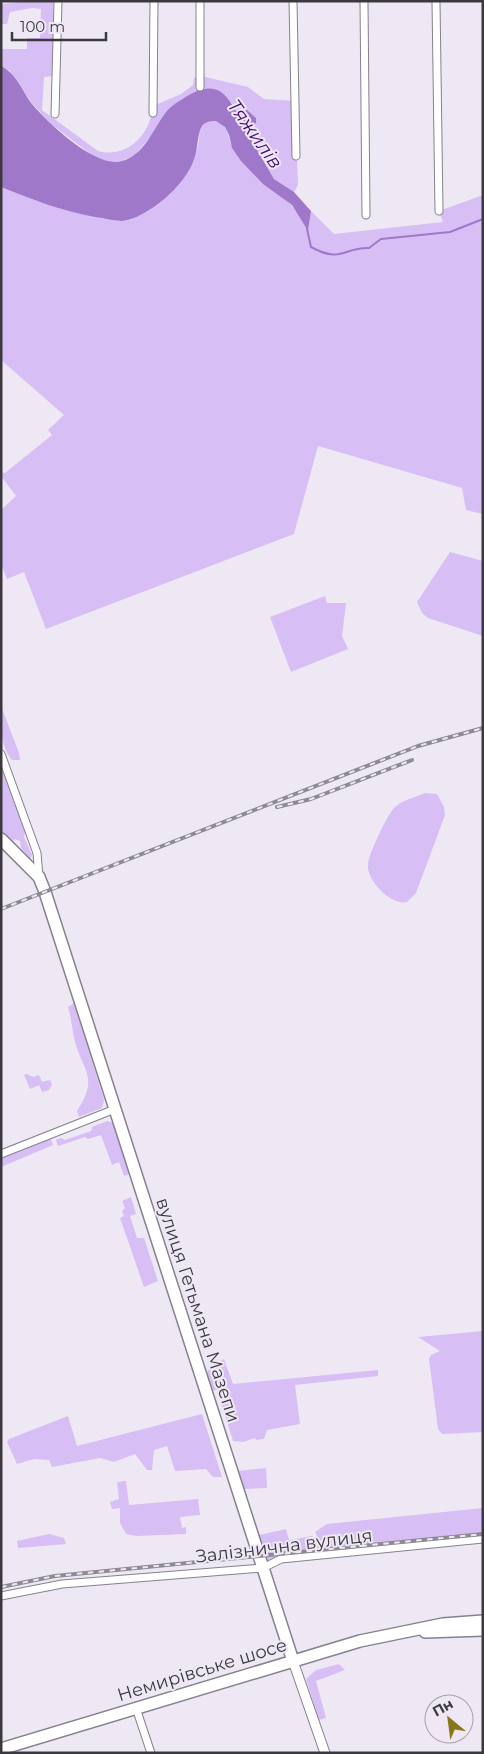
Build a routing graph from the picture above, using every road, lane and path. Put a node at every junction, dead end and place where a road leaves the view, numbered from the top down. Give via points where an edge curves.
1 (58, 1) edge
2 (154, 1) edge
3 (200, 1) edge
4 (293, 1) edge
5 (364, 1) edge
6 (436, 1) edge
7 (200, 87) dead end
8 (153, 113) dead end
9 (55, 114) dead end
10 (296, 156) dead end
11 (439, 211) dead end
12 (366, 215) dead end
13 (1, 754) edge
14 (1, 839) edge
15 (39, 877) junction
16 (115, 1109) junction
17 (1, 1154) edge
18 (483, 1539) edge
19 (263, 1568) junction
20 (1, 1596) edge
21 (483, 1621) edge
22 (483, 1630) edge
23 (414, 1631) junction
24 (293, 1661) junction
25 (136, 1708) junction
26 (1, 1749) edge
27 (151, 1753) edge
28 (325, 1753) edge

1 - 9 street
2 - 8 street
3 - 7 street
4 - 10 street
5 - 12 street
6 - 11 street
13 - 15 street, вулиця Гетьмана Мазепи via 37,853
14 - 15 main road, вулиця Гетьмана Мазепи
15 - 16 main road, вулиця Гетьмана Мазепи
16 - 17 street
16 - 19 main road, вулиця Гетьмана Мазепи
18 - 19 street, Залізнична вулиця via 281,1559
19 - 20 street, Залізнична вулиця via 62,1584
19 - 24 main road, вулиця Гетьмана Мазепи
21 - 23 main road, Немирівське шосе via 443,1624
22 - 23 main road, Немирівське шосе
23 - 24 main road, Немирівське шосе via 360,1641
24 - 25 main road, Немирівське шосе
24 - 28 street, вулиця Гетьмана Мазепи
25 - 26 main road, Немирівське шосе
25 - 27 street

